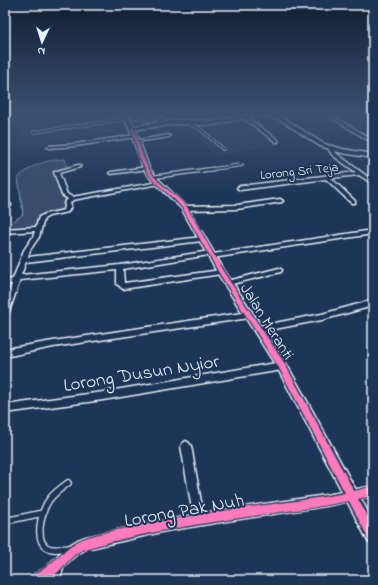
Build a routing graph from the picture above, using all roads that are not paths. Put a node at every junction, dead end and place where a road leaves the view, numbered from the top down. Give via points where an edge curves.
1 (99, 142) edge
2 (137, 142) edge
3 (215, 142) edge
4 (317, 142) edge
5 (48, 147) dead end
6 (330, 148) junction
7 (222, 149) dead end
8 (373, 156) edge
9 (242, 165) dead end
10 (78, 166) dead end
11 (146, 168) junction
12 (111, 173) dead end
13 (361, 173) junction
14 (153, 177) junction
15 (328, 178) junction
16 (373, 182) edge
17 (159, 183) junction
18 (240, 188) dead end
19 (71, 199) junction
20 (280, 201) dead end
21 (353, 202) dead end
22 (10, 205) dead end
23 (5, 207) edge
24 (185, 208) junction
25 (38, 229) junction
26 (5, 231) edge
27 (373, 232) edge
28 (202, 239) junction
29 (211, 255) junction
30 (23, 260) junction
31 (120, 267) junction
32 (280, 270) dead end
33 (221, 272) junction
34 (16, 280) junction
35 (5, 282) edge
36 (228, 283) junction
37 (373, 303) edge
38 (5, 312) edge
39 (250, 315) junction
40 (259, 329) junction
41 (5, 353) edge
42 (282, 366) junction
43 (5, 409) edge
44 (186, 446) dead end
45 (68, 483) dead end
46 (373, 491) edge
47 (352, 496) junction
48 (43, 513) junction
49 (199, 520) junction
50 (5, 521) edge
51 (373, 536) edge
52 (75, 548) junction
53 (60, 562) junction
54 (35, 580) edge
55 (53, 580) edge

1 - 5 street
2 - 11 street, Jalan Meranti
3 - 7 lane
4 - 6 street
6 - 8 street
6 - 13 street via 334,154
9 - 14 lane
10 - 19 street via 56,172 65,196
11 - 12 street
11 - 14 street, Jalan Meranti
13 - 15 street, Lorong Sri Teja
13 - 16 street
14 - 17 street, Jalan Meranti
15 - 18 street, Lorong Sri Teja
15 - 21 street
17 - 19 street
17 - 24 street, Jalan Meranti
19 - 25 street via 67,203 66,211 44,217 40,220
20 - 24 street
22 - 23 lane
24 - 28 street, Jalan Meranti
25 - 26 street
25 - 30 street via 36,238 29,245
27 - 29 street
28 - 29 street, Jalan Meranti
28 - 30 street
29 - 31 street
29 - 33 street, Jalan Meranti
30 - 34 street
31 - 33 street via 119,279 123,286
31 - 34 street
32 - 36 street
33 - 36 street, Jalan Meranti
34 - 35 street
34 - 38 street
36 - 39 street, Jalan Meranti
37 - 40 street via 322,317
39 - 40 street, Jalan Meranti
39 - 41 street
40 - 42 street, Jalan Meranti
42 - 43 street, Lorong Dusun Nyior via 103,396
42 - 47 street, Jalan Meranti
44 - 49 street
45 - 48 lane via 49,500
46 - 47 street, Lorong Pak Nuh
47 - 49 street, Lorong Pak Nuh
47 - 51 street, Jalan Meranti
48 - 50 lane
48 - 52 lane via 40,535 44,545 53,549
49 - 52 street, Lorong Pak Nuh
52 - 53 street, Lorong Pak Nuh
53 - 54 street, Lorong Pak Nuh via 45,577
53 - 55 street

